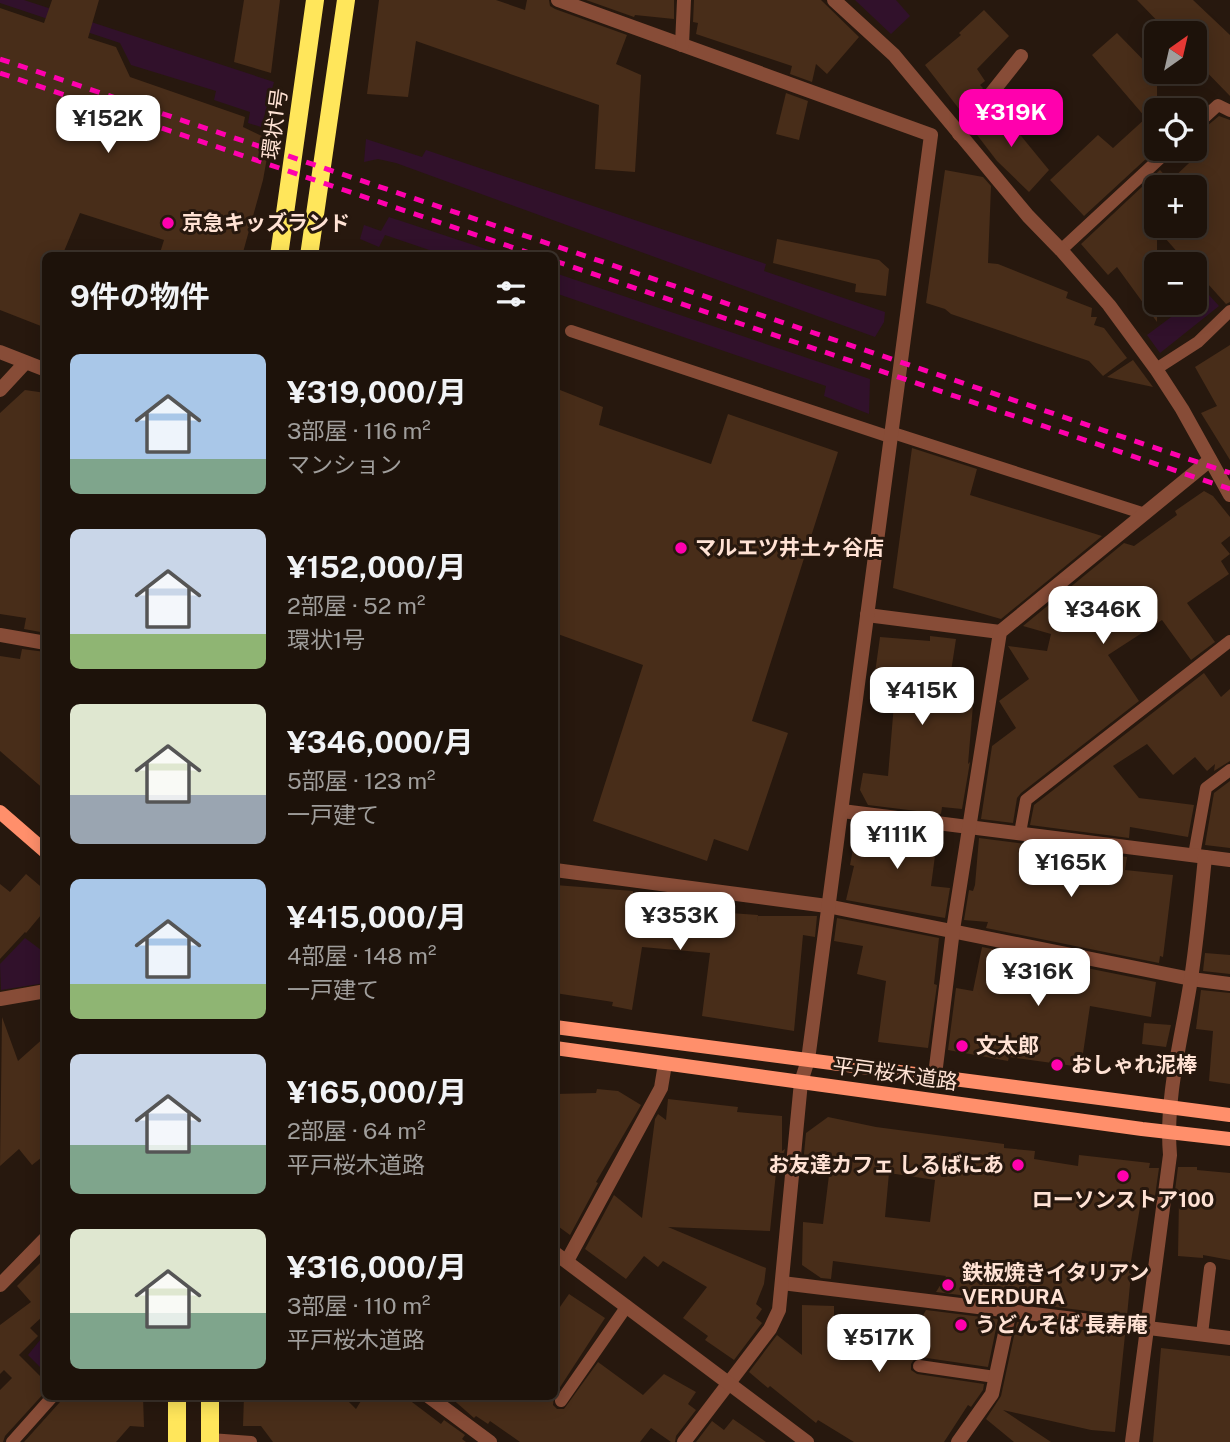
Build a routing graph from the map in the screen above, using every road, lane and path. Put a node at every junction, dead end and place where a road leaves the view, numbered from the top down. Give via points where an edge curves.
1 (316, 0) edge
2 (346, 0) edge
3 (558, 0) edge
4 (684, 0) edge
5 (834, 0) edge
6 (682, 45) junction
7 (1021, 55) dead end
8 (1230, 111) edge
9 (1207, 115) edge
10 (955, 128) junction
11 (931, 135) junction
12 (1157, 161) edge
13 (1061, 250) junction
14 (280, 252) edge
15 (310, 252) edge
16 (1230, 311) edge
17 (571, 331) dead end
18 (0, 352) edge
19 (24, 363) junction
20 (42, 369) edge
21 (1156, 369) junction
22 (0, 390) edge
23 (890, 435) junction
24 (1210, 460) junction
25 (1225, 474) edge
26 (1230, 495) edge
27 (1145, 514) junction
28 (867, 615) junction
29 (1000, 632) junction
30 (0, 635) edge
31 (1230, 641) edge
32 (42, 642) edge
33 (1230, 770) edge
34 (842, 811) junction
35 (0, 812) edge
36 (968, 827) junction
37 (1020, 833) junction
38 (42, 849) edge
39 (1200, 856) junction
40 (1230, 860) edge
41 (558, 870) edge
42 (827, 906) junction
43 (953, 930) junction
44 (1191, 979) junction
45 (1230, 984) edge
46 (42, 992) edge
47 (0, 999) edge
48 (558, 1027) edge
49 (558, 1048) edge
50 (808, 1060) junction
51 (665, 1064) junction
52 (935, 1075) junction
53 (801, 1082) junction
54 (1170, 1109) junction
55 (1230, 1115) edge
56 (1168, 1131) junction
57 (1230, 1139) edge
58 (42, 1242) edge
59 (561, 1257) edge
60 (1210, 1268) dead end
61 (782, 1283) junction
62 (0, 1285) edge
63 (627, 1306) junction
64 (1010, 1310) junction
65 (1149, 1327) junction
66 (1202, 1334) junction
67 (1230, 1338) edge
68 (919, 1366) dead end
69 (996, 1377) junction
70 (729, 1384) junction
71 (49, 1400) edge
72 (177, 1400) edge
73 (210, 1400) edge
74 (433, 1400) edge
75 (561, 1401) dead end
76 (210, 1440) edge
77 (12, 1442) edge
78 (177, 1442) edge
79 (251, 1442) edge
80 (490, 1442) edge
81 (684, 1442) edge
82 (807, 1442) edge
83 (958, 1442) edge
84 (1132, 1442) edge

1 - 14 main road, 環状1号
2 - 15 main road
3 - 6 street
4 - 6 street
5 - 10 street via 894,55
6 - 11 street
7 - 10 street
8 - 9 lane via 1218,105
10 - 11 street
10 - 13 street
11 - 23 street
12 - 13 lane
13 - 21 street
16 - 21 lane via 1198,342
17 - 23 lane
18 - 19 street
19 - 20 street
19 - 22 street
21 - 24 street
23 - 27 lane
23 - 28 street
24 - 25 street
24 - 27 street
25 - 26 street
27 - 29 street
28 - 29 street
28 - 34 street
29 - 36 street
30 - 32 street
31 - 37 lane via 1026,800
33 - 39 lane via 1206,788
34 - 36 street
34 - 42 street
35 - 38 main road
36 - 37 street
36 - 43 street
37 - 39 street
39 - 40 street
39 - 44 street
41 - 42 street
42 - 43 street
42 - 50 street
43 - 44 street
43 - 52 street
44 - 45 street
44 - 54 street
46 - 47 street
48 - 50 main road, 平戸桜木道路
49 - 51 main road, 平戸桜木道路
50 - 52 main road, 平戸桜木道路
50 - 53 street
51 - 53 main road, 平戸桜木道路
51 - 59 street via 661,1088
52 - 54 main road, 平戸桜木道路
53 - 56 main road, 平戸桜木道路
53 - 61 street
54 - 55 main road, 平戸桜木道路
54 - 56 street
56 - 57 main road, 平戸桜木道路
56 - 65 street via 1170,1155
58 - 62 street
59 - 63 street
60 - 66 lane
61 - 64 street
61 - 70 street via 779,1310 770,1329
63 - 70 street
63 - 75 lane
64 - 65 street
64 - 69 street
65 - 66 street
65 - 84 street
66 - 67 street
68 - 69 lane
69 - 83 street via 992,1395
70 - 81 street
70 - 82 street
71 - 77 lane
72 - 78 main road
73 - 76 main road
74 - 80 street
76 - 79 lane

